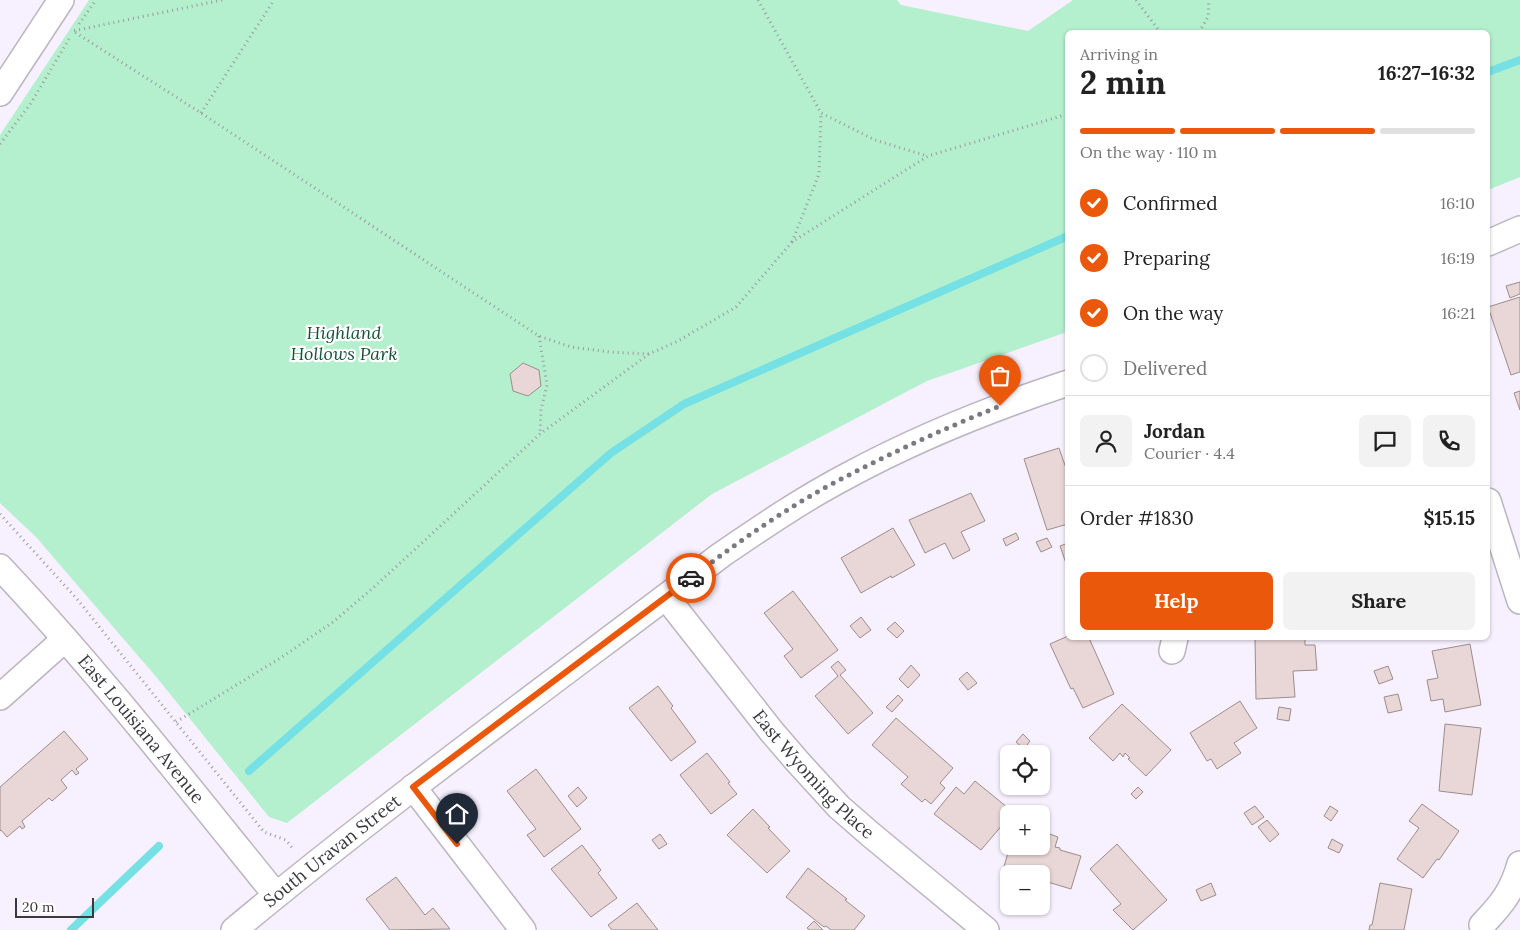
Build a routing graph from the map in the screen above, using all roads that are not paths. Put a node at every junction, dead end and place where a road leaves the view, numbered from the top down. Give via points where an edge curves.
1 (61, 0) edge
2 (0, 93) edge
3 (1520, 230) edge
4 (1490, 242) edge
5 (1065, 384) edge
6 (1490, 506) edge
7 (0, 567) edge
8 (666, 597) junction
9 (1520, 601) edge
10 (65, 639) junction
11 (0, 697) edge
12 (413, 787) junction
13 (1520, 864) edge
14 (276, 895) junction
15 (1482, 925) dead end
16 (234, 930) edge
17 (523, 930) edge
18 (986, 930) edge

1 - 2 street
3 - 4 street
5 - 8 street, South Uravan Street via 954,425 846,476 721,555
6 - 9 street
7 - 10 street, East Louisiana Avenue
8 - 12 street, South Uravan Street
8 - 18 street, East Wyoming Place via 772,732 839,807
10 - 11 street
10 - 14 street, East Louisiana Avenue
12 - 14 street, South Uravan Street
12 - 17 street
13 - 15 street via 1506,897
14 - 16 street, South Uravan Street

